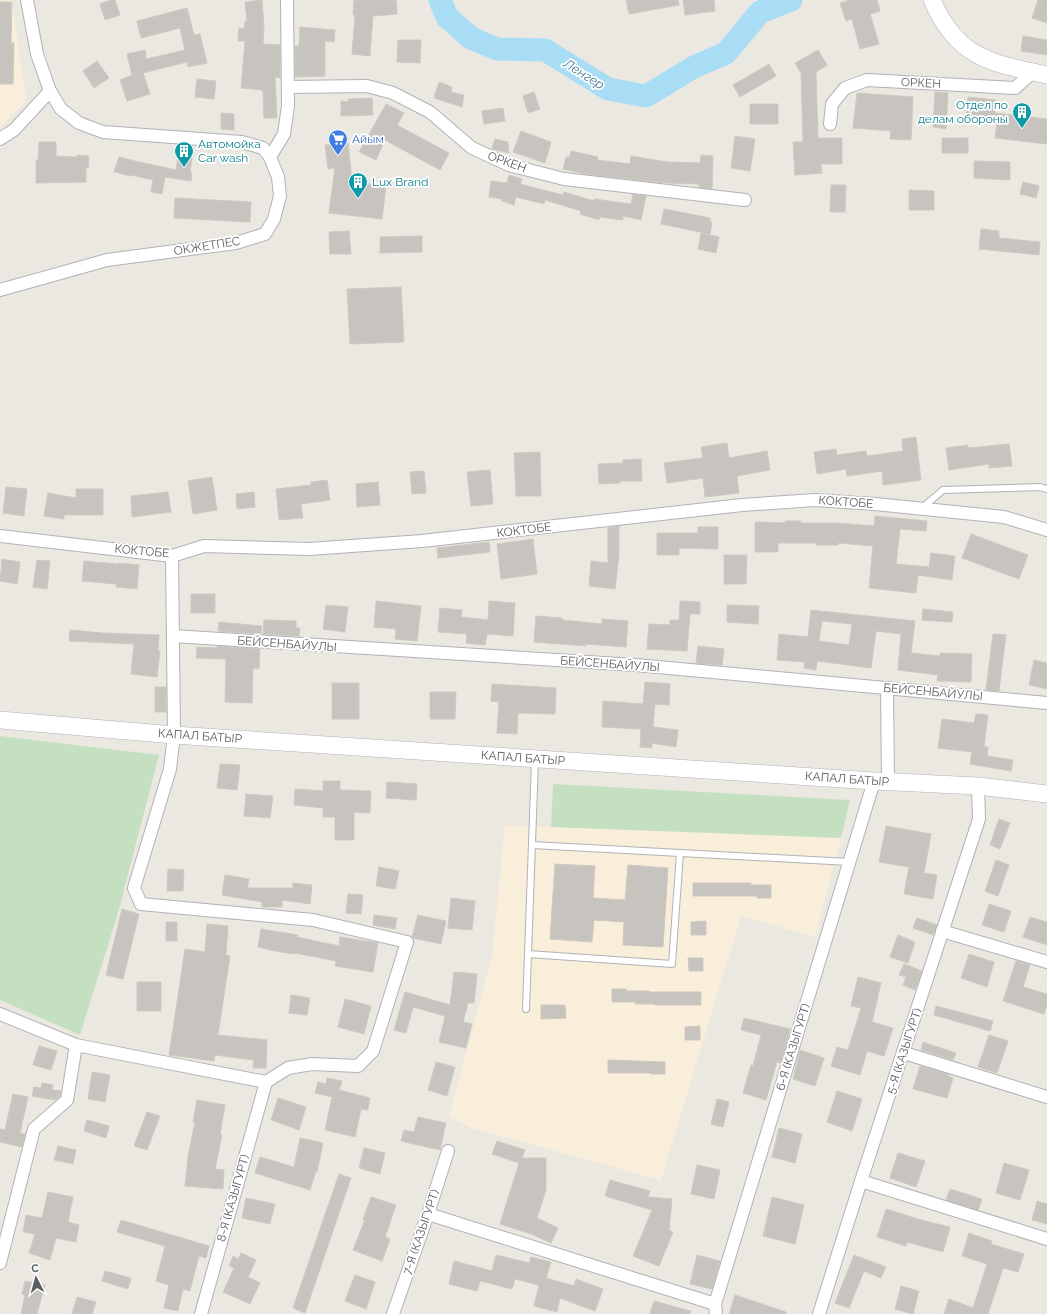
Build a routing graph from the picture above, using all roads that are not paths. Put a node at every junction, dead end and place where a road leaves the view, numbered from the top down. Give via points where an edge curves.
1 (27, 0) edge
2 (287, 0) edge
3 (934, 5) edge
4 (1040, 74) edge
5 (288, 87) junction
6 (50, 91) junction
7 (830, 124) dead end
8 (0, 139) edge
9 (270, 157) junction
10 (745, 200) dead end
11 (0, 290) edge
12 (1047, 490) edge
13 (921, 509) junction
14 (1047, 530) edge
15 (0, 536) edge
16 (172, 556) junction
17 (173, 636) junction
18 (887, 688) junction
19 (1047, 703) edge
20 (0, 720) edge
21 (174, 735) junction
22 (536, 758) junction
23 (881, 781) junction
24 (978, 786) junction
25 (1047, 794) edge
26 (532, 845) junction
27 (680, 853) junction
28 (849, 862) junction
29 (942, 931) junction
30 (528, 954) junction
31 (1047, 962) edge
32 (526, 1009) dead end
33 (0, 1014) edge
34 (76, 1045) junction
35 (904, 1053) junction
36 (266, 1082) junction
37 (1047, 1097) edge
38 (448, 1151) dead end
39 (861, 1181) junction
40 (428, 1214) junction
41 (1047, 1239) edge
42 (0, 1263) edge
43 (715, 1309) edge
44 (201, 1314) edge
45 (393, 1314) edge
46 (819, 1314) edge

1 - 6 street via 37,54
2 - 5 street
3 - 4 main road via 950,34 969,51 999,65
4 - 7 street, ОРКЕН via 1015,88 867,80 845,88 832,104
5 - 9 street via 284,134
5 - 10 street, ОРКЕН via 367,86 393,92 430,112 472,148 509,165 564,179
6 - 8 street via 14,130
6 - 9 street via 61,109 79,123 103,132 242,142 263,148
9 - 11 street, ОКЖЕТПЕС via 278,177 280,196 274,219 265,234 236,243 107,260
12 - 13 lane via 1040,487 943,490
13 - 14 street, КОКТОБЕ via 1004,517
13 - 16 street, КОКТОБЕ via 815,500 742,505 422,541 309,549 204,546
15 - 16 street, КОКТОБЕ
16 - 17 street
17 - 18 street, БЕЙСЕНБАЙУЛЫ via 636,665
17 - 21 street
18 - 19 street, БЕЙСЕНБАЙУЛЫ
18 - 23 street, 6-Я (КАЗЫГУРТ)
20 - 21 main road, КАПАЛ БАТЫР
21 - 22 main road, КАПАЛ БАТЫР
21 - 36 street via 170,770 134,888 141,904 313,920 407,942 373,1051 358,1066 312,1064 288,1068
22 - 23 main road, КАПАЛ БАТЫР
22 - 26 lane
23 - 24 main road, КАПАЛ БАТЫР
23 - 28 street, 6-Я (КАЗЫГУРТ)
24 - 25 main road, КАПАЛ БАТЫР
24 - 29 street, 5-Я (КАЗЫГУРТ) via 979,819
26 - 27 lane
26 - 30 lane
27 - 28 lane
27 - 30 lane via 672,964
28 - 43 street, 6-Я (КАЗЫГУРТ)
29 - 31 street
29 - 35 street, 5-Я (КАЗЫГУРТ)
30 - 32 lane
33 - 34 street
34 - 36 street
34 - 42 street via 67,1100 34,1129
35 - 37 street
35 - 39 street, 5-Я (КАЗЫГУРТ)
36 - 44 street, 8-Я (КАЗЫГУРТ)
38 - 40 street, 7-Я (КАЗЫГУРТ)
39 - 41 street
39 - 46 street, 5-Я (КАЗЫГУРТ)
40 - 43 street
40 - 45 street, 7-Я (КАЗЫГУРТ)

